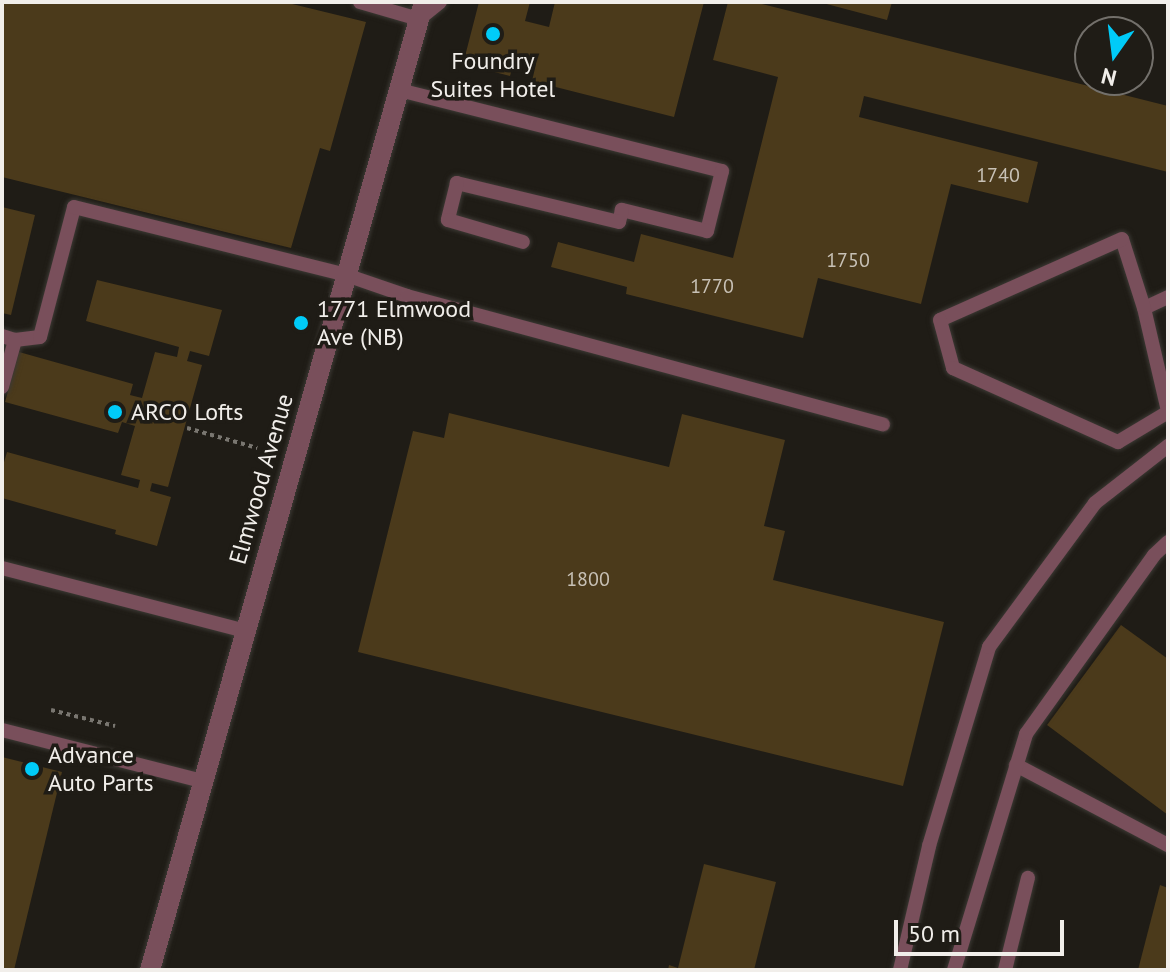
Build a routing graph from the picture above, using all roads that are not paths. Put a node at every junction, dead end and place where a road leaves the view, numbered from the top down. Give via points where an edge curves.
1 (360, 2) edge
2 (440, 2) edge
3 (422, 11) edge
4 (399, 90) junction
5 (523, 242) dead end
6 (346, 275) junction
7 (1168, 297) edge
8 (1144, 308) junction
9 (8, 338) edge
10 (2, 387) edge
11 (1168, 412) edge
12 (883, 424) dead end
13 (1168, 446) edge
14 (1168, 542) edge
15 (2, 568) edge
16 (245, 631) junction
17 (2, 730) edge
18 (1016, 765) junction
19 (202, 781) junction
20 (1168, 845) edge
21 (1028, 878) dead end
22 (150, 970) edge
23 (900, 970) edge
24 (954, 970) edge
25 (1005, 970) edge

1 - 3 lane
2 - 3 lane
3 - 4 street, Elmwood Avenue
4 - 5 lane via 722,171 707,231 622,210 619,222 457,183 448,220
4 - 6 street, Elmwood Avenue
6 - 9 lane via 74,207 40,337
6 - 12 lane
6 - 16 street, Elmwood Avenue
7 - 8 lane
8 - 11 lane
8 - 11 lane via 1122,239 940,320 953,368 1118,442
9 - 10 lane
13 - 23 lane via 1095,503 989,647 929,846
14 - 18 lane via 1026,734
15 - 16 lane
16 - 19 street, Elmwood Avenue
17 - 19 lane
18 - 20 lane
18 - 24 lane
19 - 22 street, Elmwood Avenue
21 - 25 lane

